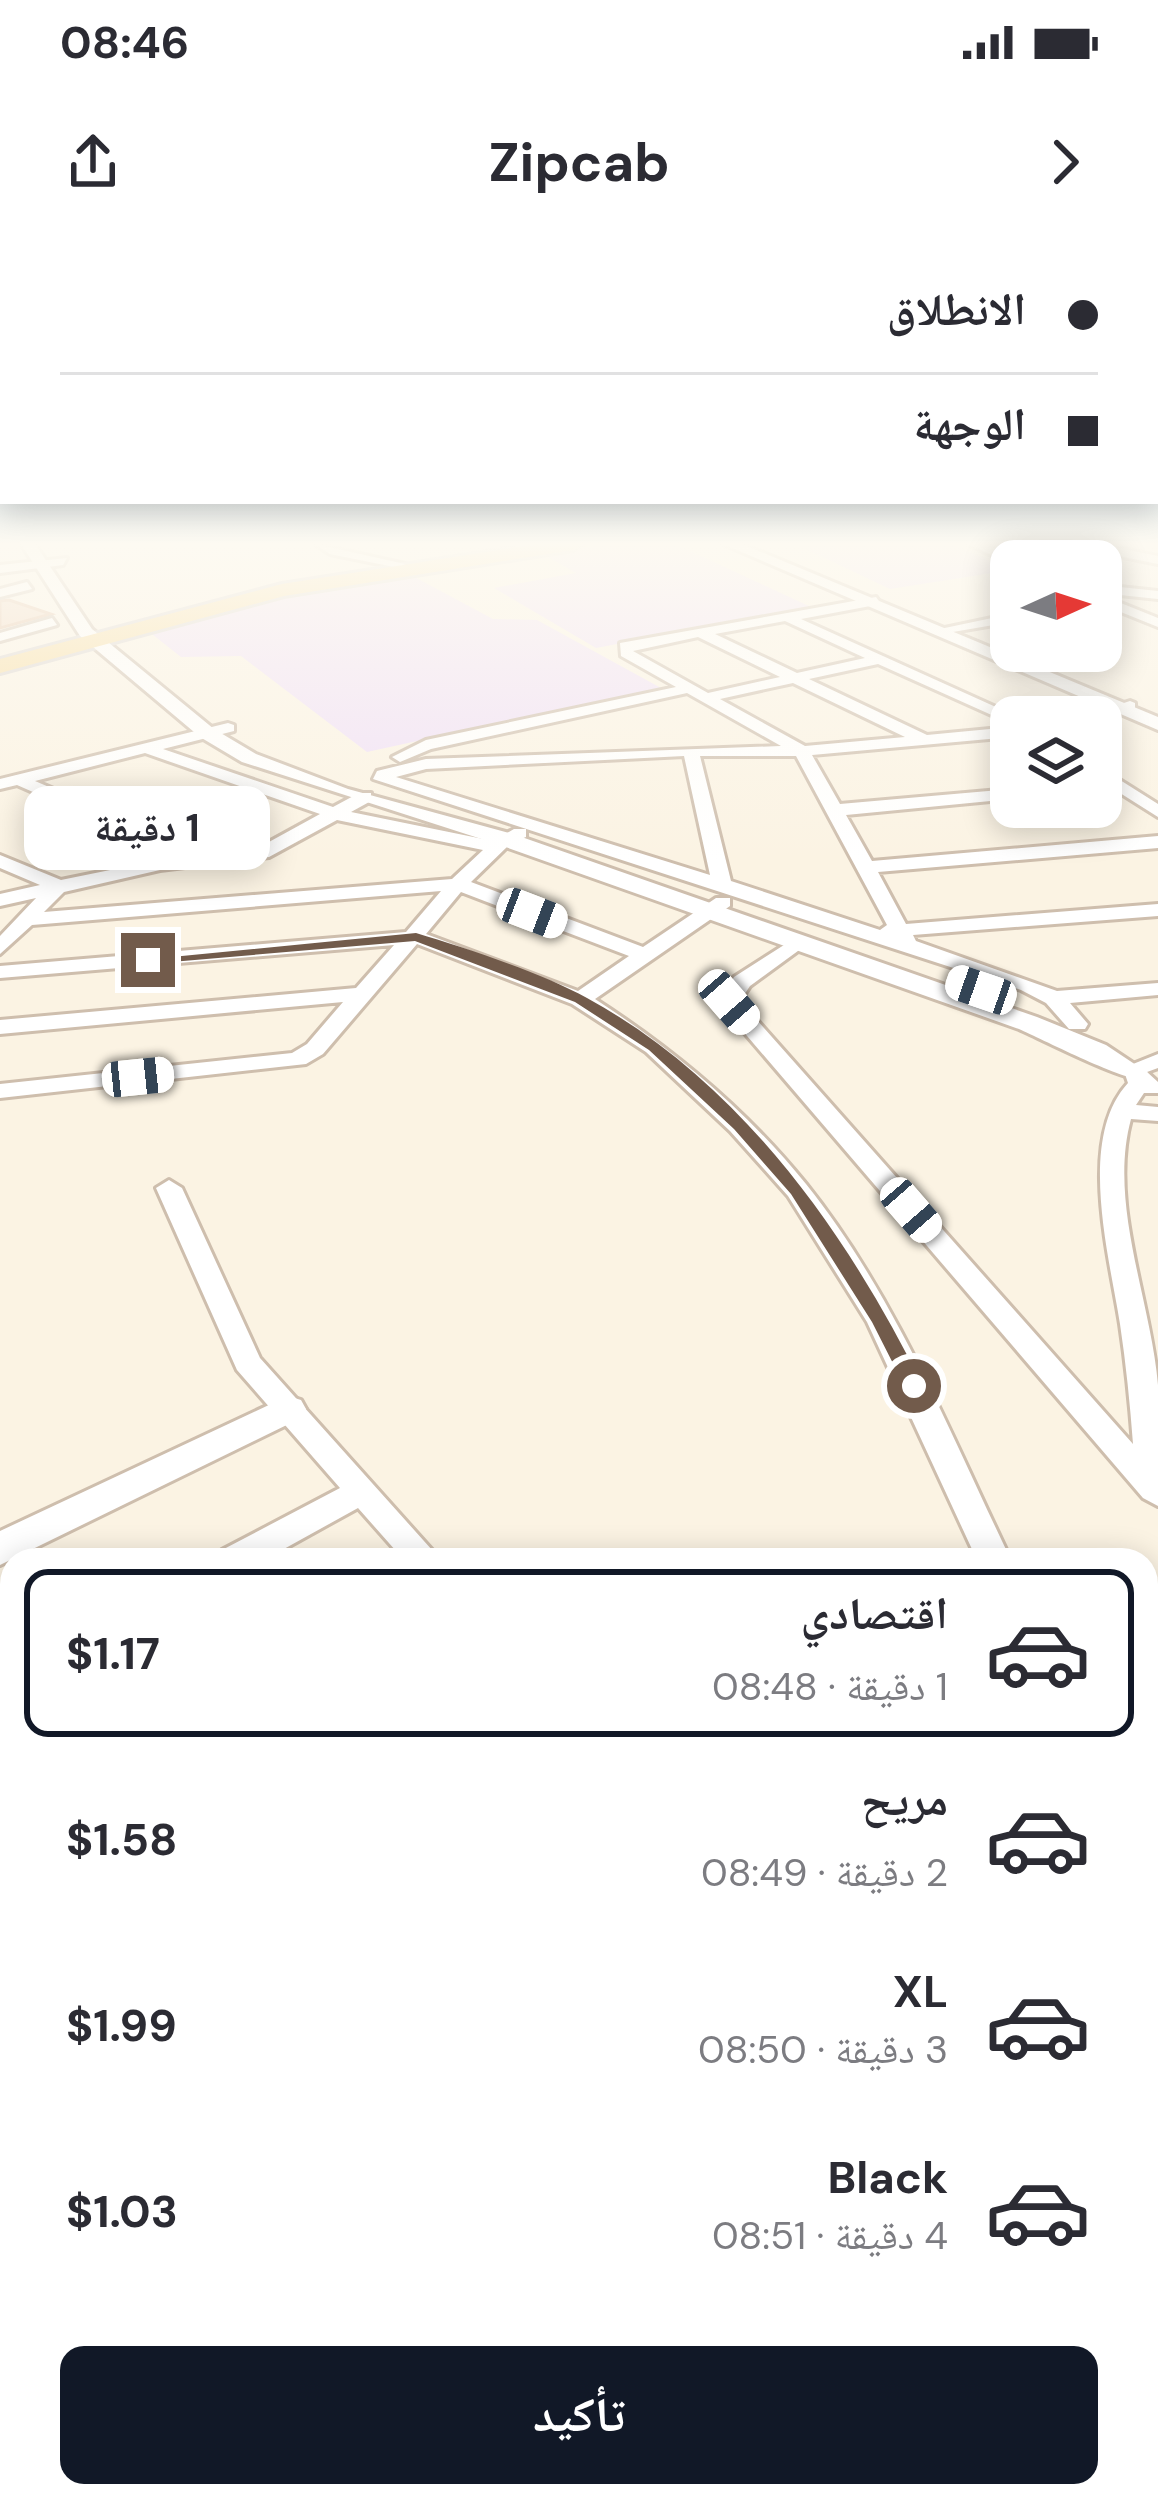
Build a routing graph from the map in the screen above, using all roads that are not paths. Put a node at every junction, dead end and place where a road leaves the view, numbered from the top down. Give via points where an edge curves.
1 (40, 650) edge
2 (119, 650) edge
3 (123, 650) edge
4 (626, 650) edge
5 (736, 650) edge
6 (860, 650) edge
7 (986, 650) edge
8 (994, 650) edge
9 (879, 658) junction
10 (0, 661) edge
11 (795, 678) junction
12 (691, 688) junction
13 (709, 698) junction
14 (990, 708) edge
15 (1126, 708) junction
16 (1122, 709) edge
17 (1158, 721) edge
18 (227, 728) junction
19 (207, 733) junction
20 (990, 734) edge
21 (924, 740) junction
22 (148, 749) junction
23 (691, 751) junction
24 (802, 751) junction
25 (1122, 772) edge
26 (9, 782) edge
27 (362, 787) junction
28 (1158, 788) edge
29 (1122, 792) edge
30 (990, 796) edge
31 (838, 810) junction
32 (1158, 812) edge
33 (508, 839) junction
34 (1158, 842) edge
35 (0, 861) edge
36 (207, 862) junction
37 (867, 867) junction
38 (458, 884) junction
39 (58, 886) junction
40 (0, 900) edge
41 (718, 901) junction
42 (1158, 910) edge
43 (25, 920) junction
44 (416, 937) junction
45 (904, 937) junction
46 (795, 944) junction
47 (0, 948) edge
48 (645, 955) junction
49 (0, 972) edge
50 (1158, 989) edge
51 (365, 994) junction
52 (1054, 998) junction
53 (580, 999) junction
54 (1077, 1024) junction
55 (0, 1027) edge
56 (1152, 1078) edge
57 (0, 1091) edge
58 (1120, 1111) junction
59 (1158, 1114) edge
60 (169, 1188) dead end
61 (288, 1409) junction
62 (362, 1491) junction
63 (1156, 1491) edge
64 (2, 1548) edge
65 (256, 1548) edge
66 (413, 1548) edge
67 (988, 1548) edge

1 - 10 main road
2 - 19 street
3 - 18 street
4 - 12 street
5 - 11 street
6 - 9 street
7 - 15 street
8 - 15 street
9 - 11 street
9 - 14 street
11 - 13 street
11 - 21 street
12 - 13 street
12 - 27 street via 426,745
13 - 24 street
15 - 16 street
15 - 17 street
18 - 19 street
18 - 27 street
19 - 22 street
19 - 27 street via 249,758
20 - 21 street
21 - 24 street
22 - 26 street
22 - 27 street
23 - 24 street
23 - 27 street via 426,764
23 - 41 street
24 - 31 street
25 - 28 street
26 - 36 street
27 - 33 street
27 - 36 street via 276,848
27 - 41 street via 423,788
29 - 32 street
30 - 31 street
31 - 37 street
33 - 38 street
33 - 41 street
34 - 37 street
35 - 39 street
36 - 39 street
37 - 45 street
38 - 43 street
38 - 44 street
38 - 48 street
39 - 40 street
39 - 43 street
41 - 45 street
41 - 46 street
41 - 48 street
41 - 54 street
42 - 45 street
43 - 47 street
44 - 49 street
44 - 51 street
44 - 53 street
45 - 52 street
46 - 56 street via 1040,1027
46 - 63 street via 742,982 729,1002
48 - 53 street
50 - 52 street
51 - 55 street
51 - 57 street via 298,1059
52 - 54 street
53 - 67 street via 654,1047 798,1191 881,1321
54 - 56 street
56 - 58 street via 1128,1093
58 - 59 street
58 - 63 street via 1118,1238
60 - 61 street via 248,1363
61 - 62 street
61 - 64 street
62 - 65 street
62 - 66 street

